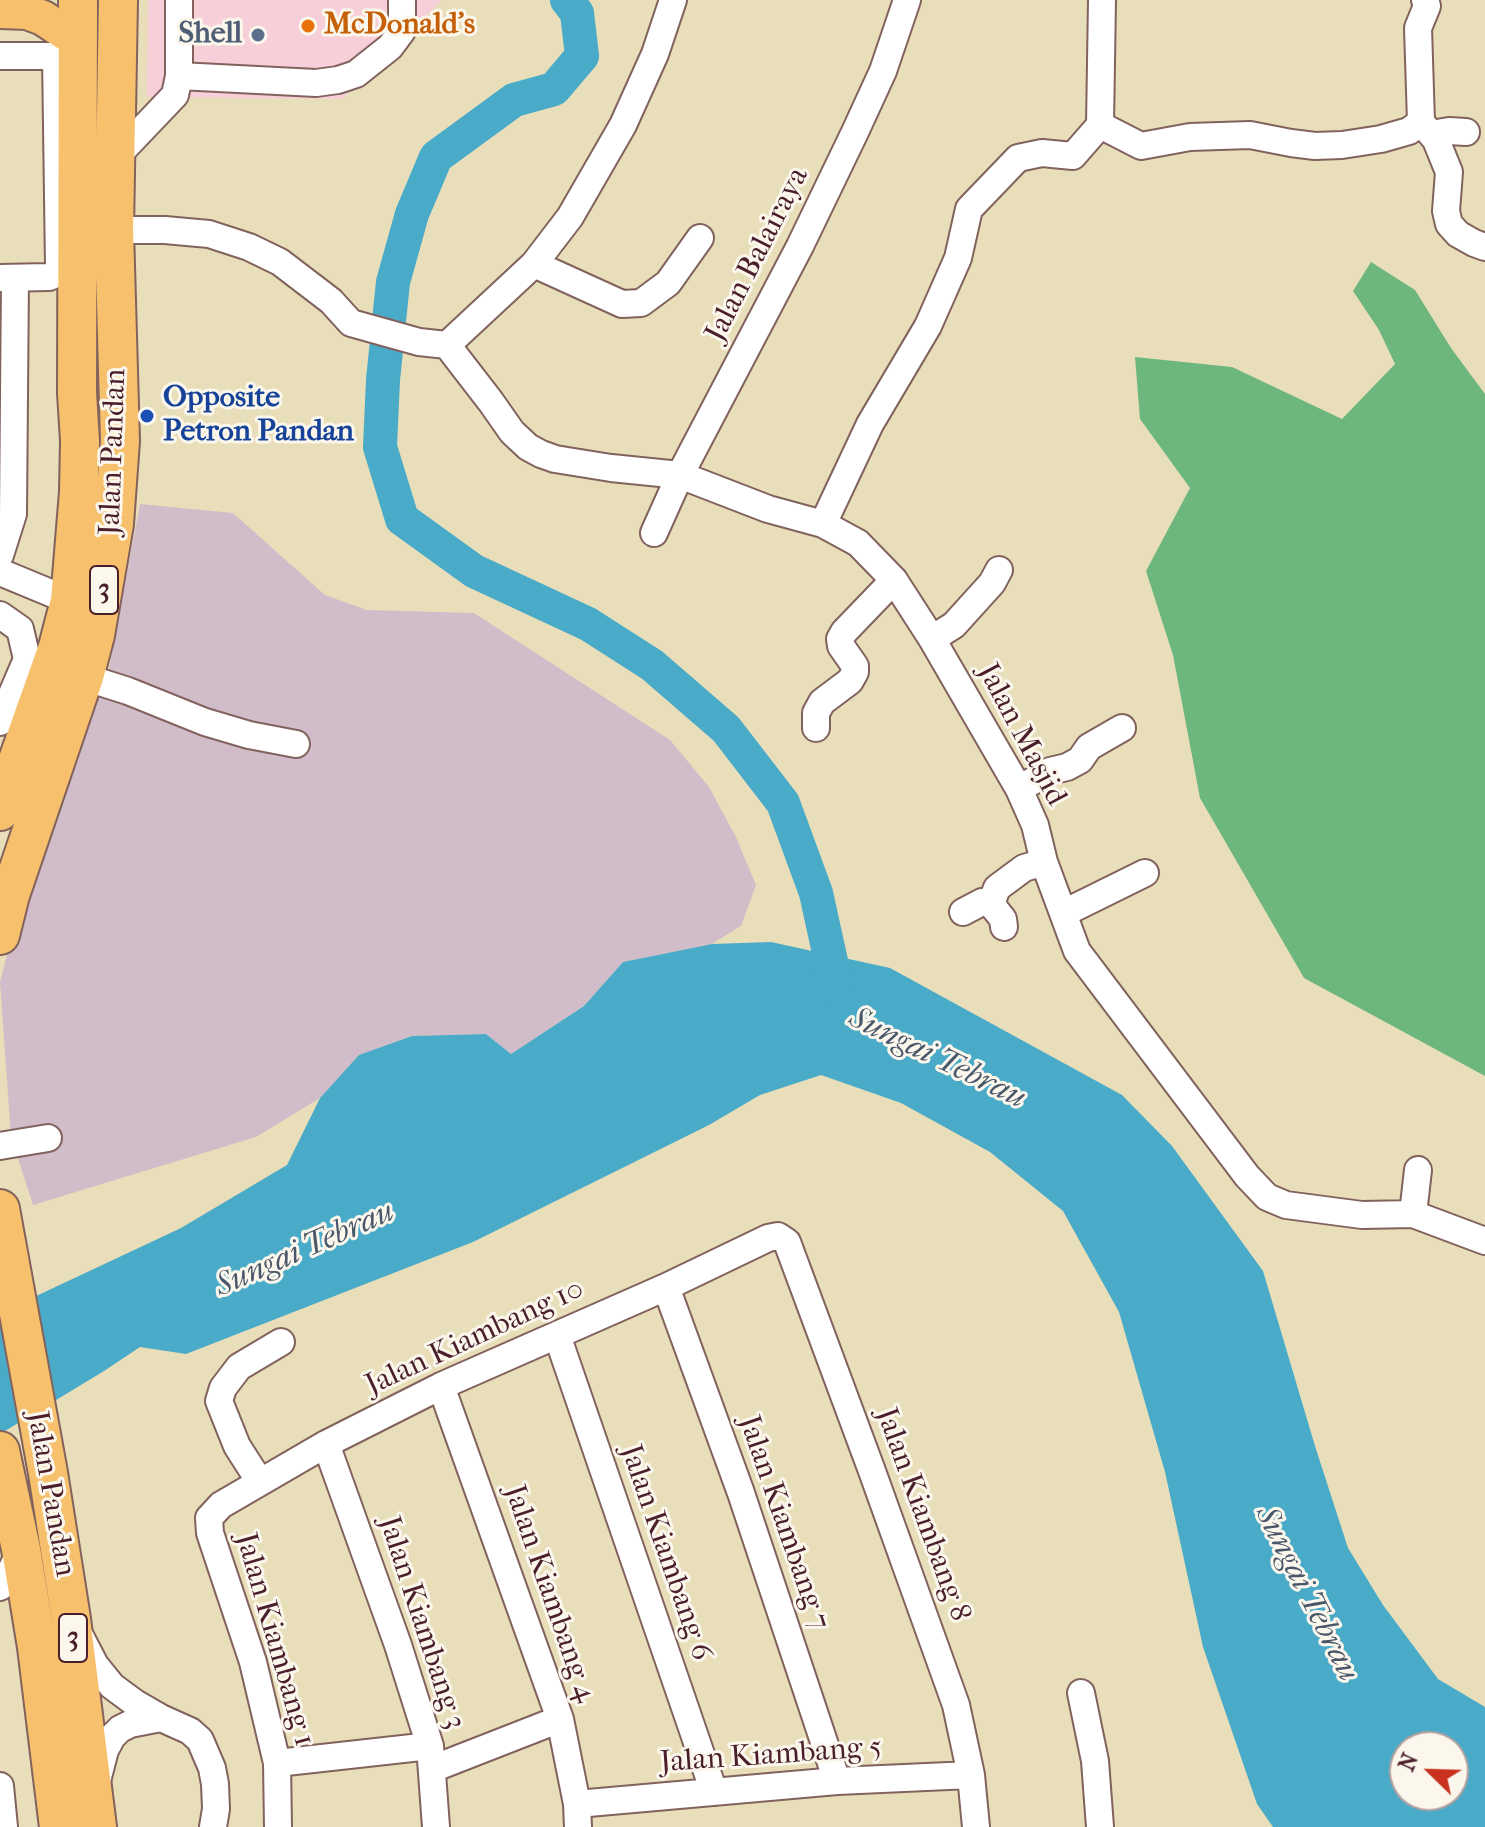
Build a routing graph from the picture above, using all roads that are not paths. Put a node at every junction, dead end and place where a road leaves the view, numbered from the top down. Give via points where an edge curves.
1 (78, 0) edge
2 (118, 0) edge
3 (179, 0) edge
4 (402, 0) edge
5 (673, 0) edge
6 (907, 0) edge
7 (1102, 0) edge
8 (1425, 0) edge
9 (0, 11) edge
10 (67, 48) junction
11 (0, 56) edge
12 (179, 76) junction
13 (1100, 125) junction
14 (1426, 128) junction
15 (1466, 132) dead end
16 (115, 158) junction
17 (114, 230) junction
18 (700, 238) dead end
19 (1485, 247) edge
20 (534, 264) junction
21 (7, 278) edge
22 (447, 345) junction
23 (680, 475) junction
24 (823, 524) junction
25 (654, 533) dead end
26 (1, 546) edge
27 (999, 570) dead end
28 (7, 575) edge
29 (894, 580) junction
30 (70, 601) junction
31 (0, 607) edge
32 (0, 615) edge
33 (932, 639) junction
34 (84, 677) junction
35 (0, 722) edge
36 (816, 728) dead end
37 (1122, 728) dead end
38 (296, 744) dead end
39 (1019, 789) junction
40 (0, 811) edge
41 (1044, 862) junction
42 (1145, 873) dead end
43 (992, 901) junction
44 (963, 912) dead end
45 (1064, 913) junction
46 (1004, 927) dead end
47 (0, 935) edge
48 (48, 1138) dead end
49 (0, 1146) edge
50 (1418, 1170) dead end
51 (0, 1209) edge
52 (1413, 1214) junction
53 (778, 1236) joint
54 (1485, 1241) edge
55 (666, 1287) junction
56 (557, 1335) junction
57 (281, 1342) dead end
58 (441, 1386) junction
59 (326, 1444) junction
60 (3, 1467) edge
61 (260, 1482) junction
62 (209, 1518) joint
63 (21, 1549) junction
64 (0, 1587) edge
65 (71, 1619) junction
66 (1081, 1693) dead end
67 (161, 1718) junction
68 (560, 1719) junction
69 (431, 1757) junction
70 (277, 1763) junction
71 (971, 1775) junction
72 (837, 1781) junction
73 (0, 1786) edge
74 (714, 1792) junction
75 (578, 1815) edge
76 (96, 1816) edge
77 (4, 1827) edge
78 (59, 1827) edge
79 (213, 1827) edge
80 (278, 1827) edge
81 (436, 1827) edge
82 (976, 1827) edge
83 (1100, 1827) edge

1 - 10 highway, Jalan Pandan / 3
2 - 16 highway, Jalan Pandan / 3
3 - 12 street
4 - 12 street via 402,31 356,74 316,83
5 - 20 street via 623,125 570,217
6 - 23 street, Jalan Balairaya via 861,120
7 - 13 street
8 - 14 street via 1418,28
9 - 10 main road via 43,18
10 - 11 street
10 - 21 street via 59,267 49,277
10 - 30 highway, Jalan Pandan / 3 via 80,441
12 - 16 street via 175,95
13 - 14 street via 1141,146 1190,137 1250,135 1342,145
13 - 24 street via 1073,156 1042,153 1018,158 969,209 958,258 928,326 870,424
14 - 15 street
14 - 19 street via 1449,172 1449,224
16 - 17 highway, Jalan Pandan / 3
17 - 22 street via 209,234 249,247 280,262 351,323
17 - 34 highway, Jalan Pandan / 3 via 117,495
18 - 20 street via 668,283 641,303 622,304
20 - 22 street
21 - 26 street via 13,514
22 - 23 street, Jalan Masjid via 528,447 555,459
23 - 24 street, Jalan Masjid
23 - 25 street, Jalan Balairaya
24 - 29 street, Jalan Masjid via 858,543
27 - 33 street via 954,625
28 - 30 street
28 - 31 street
29 - 33 street, Jalan Masjid
29 - 36 street via 840,639 855,672 822,702
30 - 40 highway, Jalan Pandan / 3
32 - 35 street via 20,629 27,659
33 - 39 street, Jalan Masjid
34 - 38 street via 205,722
34 - 47 highway, Jalan Pandan / 3
37 - 39 street via 1089,747 1080,760
39 - 41 street, Jalan Masjid
41 - 43 street via 1007,880
41 - 45 street, Jalan Masjid
42 - 45 street
43 - 44 street
43 - 46 street
45 - 52 street, Jalan Masjid via 1077,951 1267,1197 1286,1205 1362,1215
48 - 49 street
50 - 52 street
51 - 65 highway, Jalan Pandan / 3
52 - 54 street, Jalan Masjid
53 - 55 street, Jalan Kiambang 10
53 - 71 street, Jalan Kiambang 8 via 787,1242 915,1590 956,1705
55 - 56 street, Jalan Kiambang 10
55 - 72 street, Jalan Kiambang 7
56 - 58 street, Jalan Kiambang 10
56 - 74 street, Jalan Kiambang 6
57 - 61 street via 239,1367 219,1401 237,1446
58 - 59 street, Jalan Kiambang 10
58 - 68 street, Jalan Kiambang 4
59 - 61 street, Jalan Kiambang 10
59 - 69 street, Jalan Kiambang 3 via 398,1645
60 - 63 highway, Jalan Pandan / 3
61 - 62 street, Jalan Kiambang 10
62 - 70 street, Jalan Kiambang 1
63 - 64 street
63 - 78 highway, Jalan Pandan / 3
65 - 67 street via 112,1686
65 - 76 highway, Jalan Pandan / 3
66 - 83 street via 1095,1761
67 - 76 street via 130,1724 112,1737 97,1781
67 - 79 street via 190,1731 206,1752 215,1784
68 - 69 street
68 - 75 street, Jalan Kiambang 4
69 - 70 street
69 - 81 street, Jalan Kiambang 3
70 - 80 street, Jalan Kiambang 1
71 - 72 street, Jalan Kiambang 5
71 - 82 street, Jalan Kiambang 8
72 - 74 street, Jalan Kiambang 5
73 - 77 street
74 - 75 street, Jalan Kiambang 5

